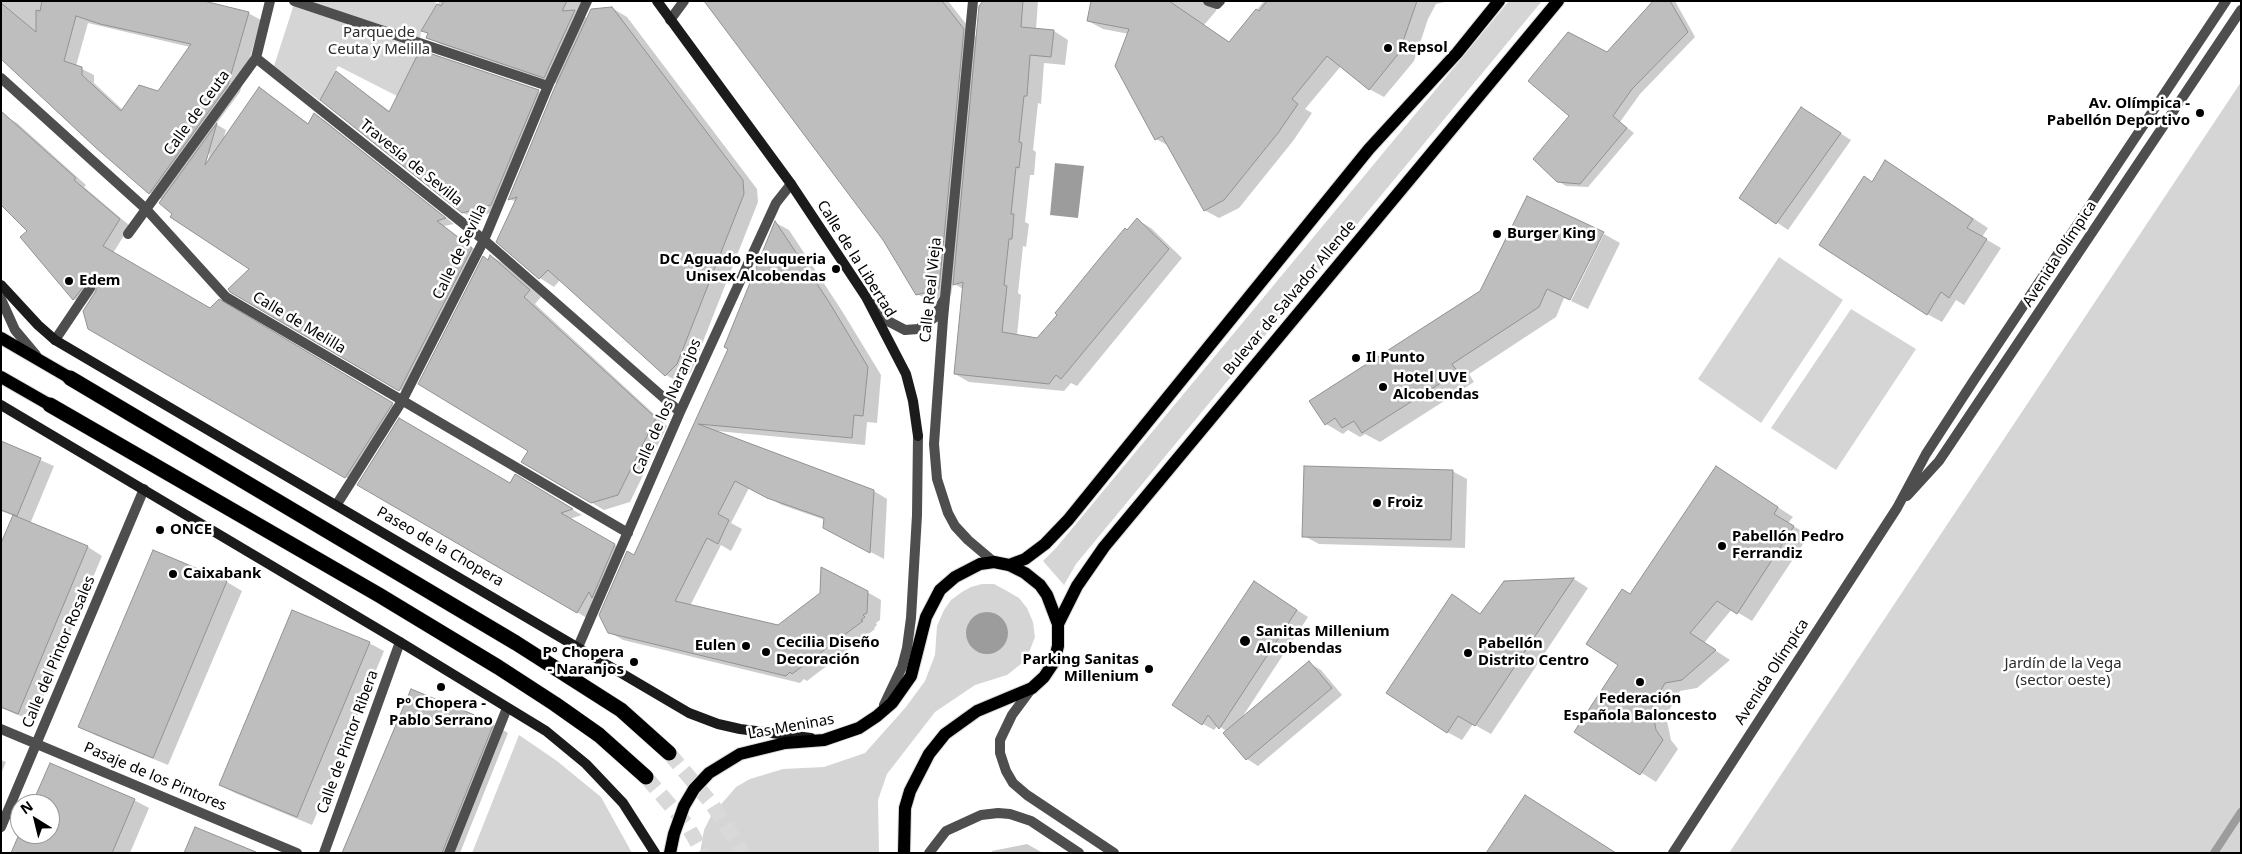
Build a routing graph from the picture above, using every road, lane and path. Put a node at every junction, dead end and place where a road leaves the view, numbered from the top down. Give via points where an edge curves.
1 (270, 1) edge
2 (294, 1) edge
3 (587, 1) edge
4 (657, 1) edge
5 (684, 1) edge
6 (1208, 1) edge
7 (1220, 1) edge
8 (1499, 1) edge
9 (1558, 1) edge
10 (2226, 1) edge
11 (972, 2) edge
12 (2241, 10) edge
13 (670, 20) junction
14 (256, 58) junction
15 (1, 78) edge
16 (548, 86) junction
17 (791, 184) junction
18 (146, 209) junction
19 (128, 234) dead end
20 (484, 240) junction
21 (1, 285) edge
22 (90, 288) dead end
23 (947, 293) junction
24 (866, 297) junction
25 (1, 299) edge
26 (1, 338) edge
27 (55, 340) junction
28 (42, 361) junction
29 (1, 377) edge
30 (70, 378) joint
31 (402, 401) junction
32 (1, 405) edge
33 (50, 405) joint
34 (680, 412) junction
35 (918, 436) joint
36 (144, 489) junction
37 (337, 504) junction
38 (1897, 508) junction
39 (628, 533) junction
40 (994, 562) junction
41 (1009, 565) junction
42 (1058, 624) junction
43 (400, 642) junction
44 (578, 646) junction
45 (1032, 688) junction
46 (507, 708) junction
47 (877, 716) junction
48 (1, 729) edge
49 (824, 740) junction
50 (37, 744) junction
51 (669, 753) tunnel mouth
52 (646, 777) tunnel mouth
53 (1, 828) edge
54 (297, 853) edge
55 (324, 853) edge
56 (449, 853) edge
57 (655, 853) edge
58 (670, 853) edge
59 (904, 853) edge
60 (929, 853) edge
61 (1079, 853) edge
62 (1114, 853) edge
63 (1673, 853) edge

1 - 14 street, Calle de Ceuta
2 - 16 street
3 - 16 street, Calle de Sevilla
4 - 13 main road, Calle de la Libertad
5 - 13 street
6 - 7 street via 1217,4
8 - 41 main road via 1369,149 1068,520 1045,544 1025,559
9 - 42 main road, Bulevar de Salvador Allende via 1104,547
10 - 38 street, Avenida Olímpica via 1974,380 1926,454
11 - 23 street, Calle Real Vieja
12 - 38 street, Avenida Olímpica via 1939,461
13 - 17 main road, Calle de la Libertad
14 - 18 street, Calle de Ceuta
14 - 20 street, Travesía de Sevilla
15 - 18 street, Calle de Melilla
16 - 20 street, Calle de Sevilla
17 - 24 main road, Calle de la Libertad
17 - 34 street, Calle de los Naranjos via 776,203
18 - 19 street, Calle de Ceuta
18 - 31 street, Calle de Melilla via 226,297
20 - 31 street, Calle de Sevilla
20 - 34 street, Travesía de Sevilla
21 - 27 main road, Paseo de la Chopera
22 - 27 street
23 - 24 street via 934,318 918,329 904,330 886,320
23 - 40 street, Calle Real Vieja via 934,426 937,479 955,526
24 - 35 main road, Calle de la Libertad via 906,374
25 - 28 street via 15,330
26 - 28 main road
27 - 37 main road, Paseo de la Chopera
28 - 30 main road
29 - 33 main road
30 - 51 highway via 532,652 621,710
31 - 37 street, Calle de Sevilla
31 - 39 street, Calle de Melilla
32 - 36 main road
33 - 52 highway via 372,590 498,667 599,735
34 - 39 street, Calle de los Naranjos
35 - 47 street, Calle de la Libertad via 913,589 907,648 890,697
36 - 43 main road
36 - 50 street, Calle del Pintor Rosales
37 - 44 main road, Paseo de la Chopera
38 - 63 street, Avenida Olímpica
39 - 44 street, Calle de los Naranjos
40 - 41 main road, Las Meninas
40 - 47 main road, Las Meninas via 967,570 940,590 926,617 911,676 892,703
41 - 42 main road, Las Meninas via 1040,585 1047,594
42 - 45 main road, Las Meninas via 1054,662
43 - 46 main road
43 - 55 street, Calle de Pintor Ribera
44 - 49 main road, Paseo de la Chopera via 690,713 718,724
45 - 59 main road, Las Meninas via 964,718 929,754 905,808
45 - 62 street via 1012,715 1000,740 1006,771 1026,795
46 - 56 street
46 - 57 main road via 546,731 586,764 623,803
47 - 49 main road, Las Meninas via 859,728
48 - 50 street, Pasaje de los Pintores
49 - 58 main road, Las Meninas via 785,743 740,754 709,773 684,806
50 - 53 street, Calle del Pintor Rosales
50 - 54 street, Pasaje de los Pintores
60 - 61 street via 946,831 981,816 998,813 1031,821

